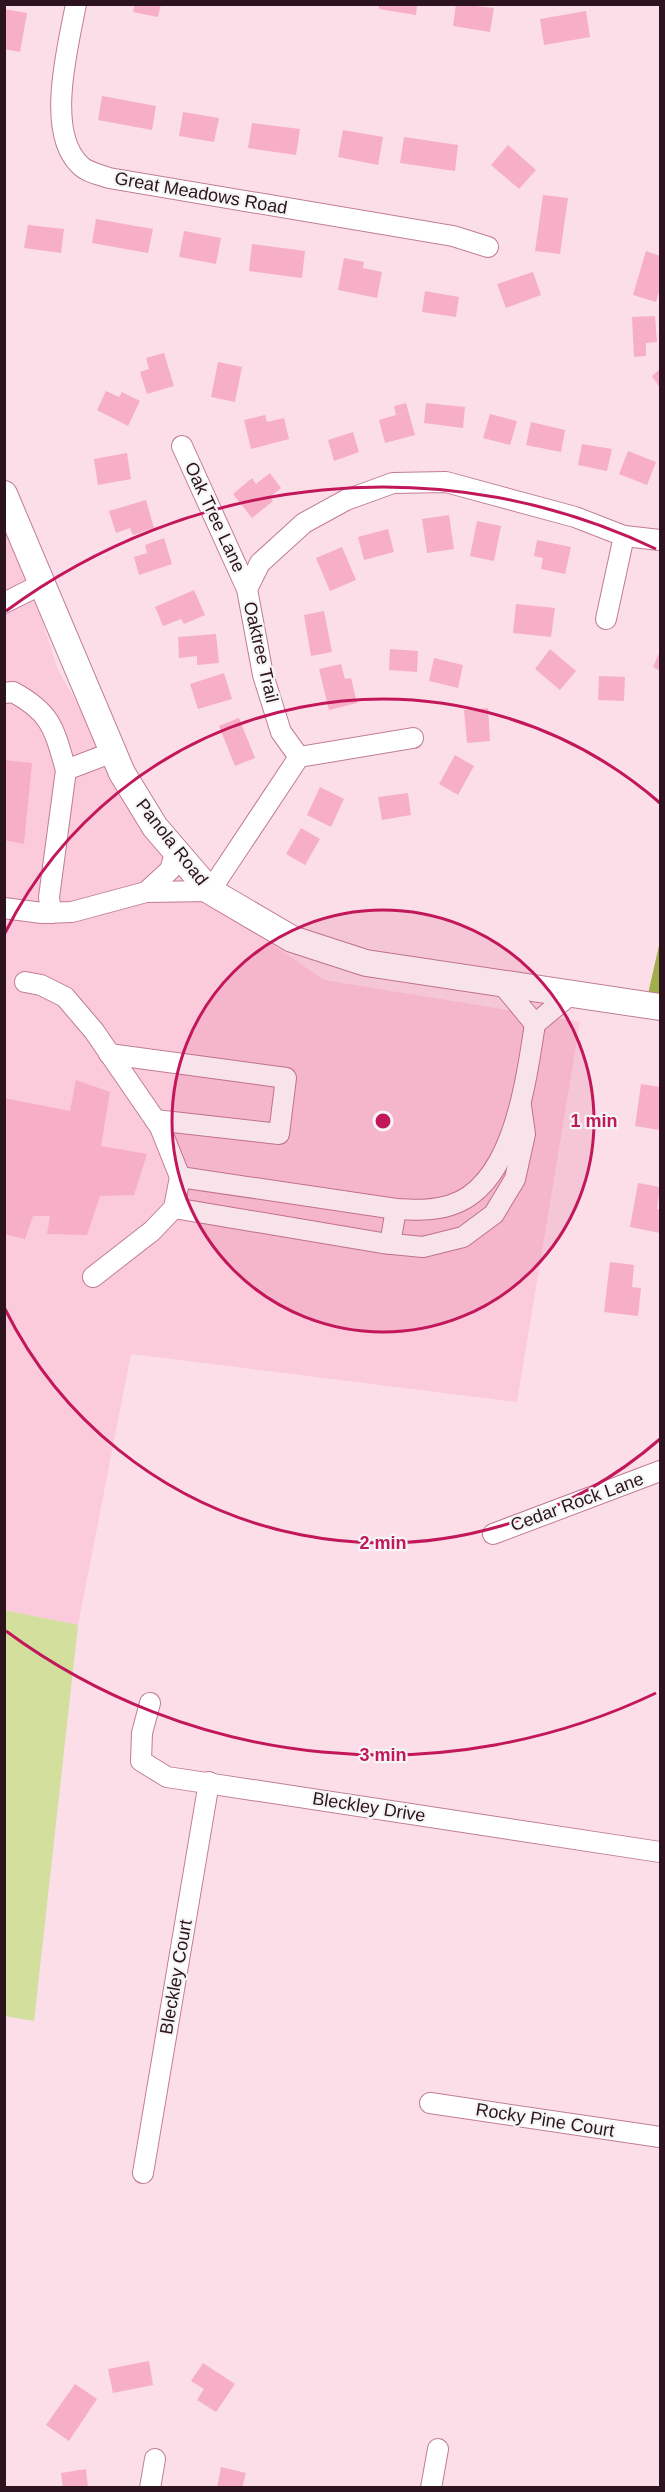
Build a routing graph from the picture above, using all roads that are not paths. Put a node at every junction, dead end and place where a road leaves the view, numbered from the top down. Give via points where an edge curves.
1 (76, 4) edge
2 (488, 247) dead end
3 (182, 446) dead end
4 (4, 494) edge
5 (624, 536) junction
6 (660, 540) edge
7 (42, 584) junction
8 (247, 589) junction
9 (4, 603) edge
10 (606, 619) dead end
11 (4, 693) edge
12 (413, 738) dead end
13 (113, 753) junction
14 (299, 758) junction
15 (66, 770) junction
16 (176, 851) junction
17 (210, 891) junction
18 (146, 892) junction
19 (4, 908) edge
20 (51, 913) junction
21 (25, 982) dead end
22 (501, 983) junction
23 (572, 994) junction
24 (660, 1007) edge
25 (535, 1024) junction
26 (109, 1054) junction
27 (521, 1104) junction
28 (155, 1120) junction
29 (180, 1177) junction
30 (174, 1208) junction
31 (396, 1209) junction
32 (390, 1244) junction
33 (93, 1277) dead end
34 (660, 1471) edge
35 (493, 1534) dead end
36 (150, 1703) dead end
37 (209, 1782) junction
38 (660, 1852) edge
39 (430, 2103) dead end
40 (660, 2137) edge
41 (142, 2173) dead end
42 (438, 2450) dead end
43 (155, 2460) dead end
44 (150, 2487) edge
45 (431, 2487) edge

1 - 2 street, Great Meadows Road via 66,57 61,118 66,145 81,166 109,178 453,236
3 - 8 street, Oak Tree Lane
4 - 7 main road, Panola Road
5 - 6 street, Oaktree Trail
5 - 8 street, Oaktree Trail via 575,517 446,483 393,483 346,500 304,524 260,562
5 - 10 street
7 - 9 street
7 - 13 main road, Panola Road
8 - 14 street, Oaktree Trail via 263,675 281,732
11 - 15 street via 13,692 36,704 54,730
12 - 14 street
13 - 15 street
13 - 16 main road, Panola Road via 156,827
14 - 17 street
15 - 20 street via 49,897
16 - 17 main road, Panola Road
16 - 18 street via 170,870
17 - 18 street
17 - 22 main road, Panola Road via 292,939 366,963
18 - 20 street via 72,912
19 - 20 street
21 - 26 street via 65,997
22 - 23 main road, Panola Road
22 - 25 street
23 - 24 main road, Panola Road
23 - 25 street
25 - 27 street
26 - 28 street
26 - 28 street via 286,1078 279,1134
27 - 31 street via 497,1166 478,1189 452,1205
27 - 32 street via 525,1134 515,1179 494,1214 463,1237 423,1246
28 - 29 street
29 - 30 street
29 - 31 street
30 - 32 street
30 - 33 street via 152,1231
31 - 32 street
34 - 35 street, Cedar Rock Lane
36 - 37 street, Bleckley Drive via 142,1733 141,1761 167,1777
37 - 38 street, Bleckley Drive
37 - 41 street, Bleckley Court
39 - 40 street, Rocky Pine Court
42 - 45 street
43 - 44 street

